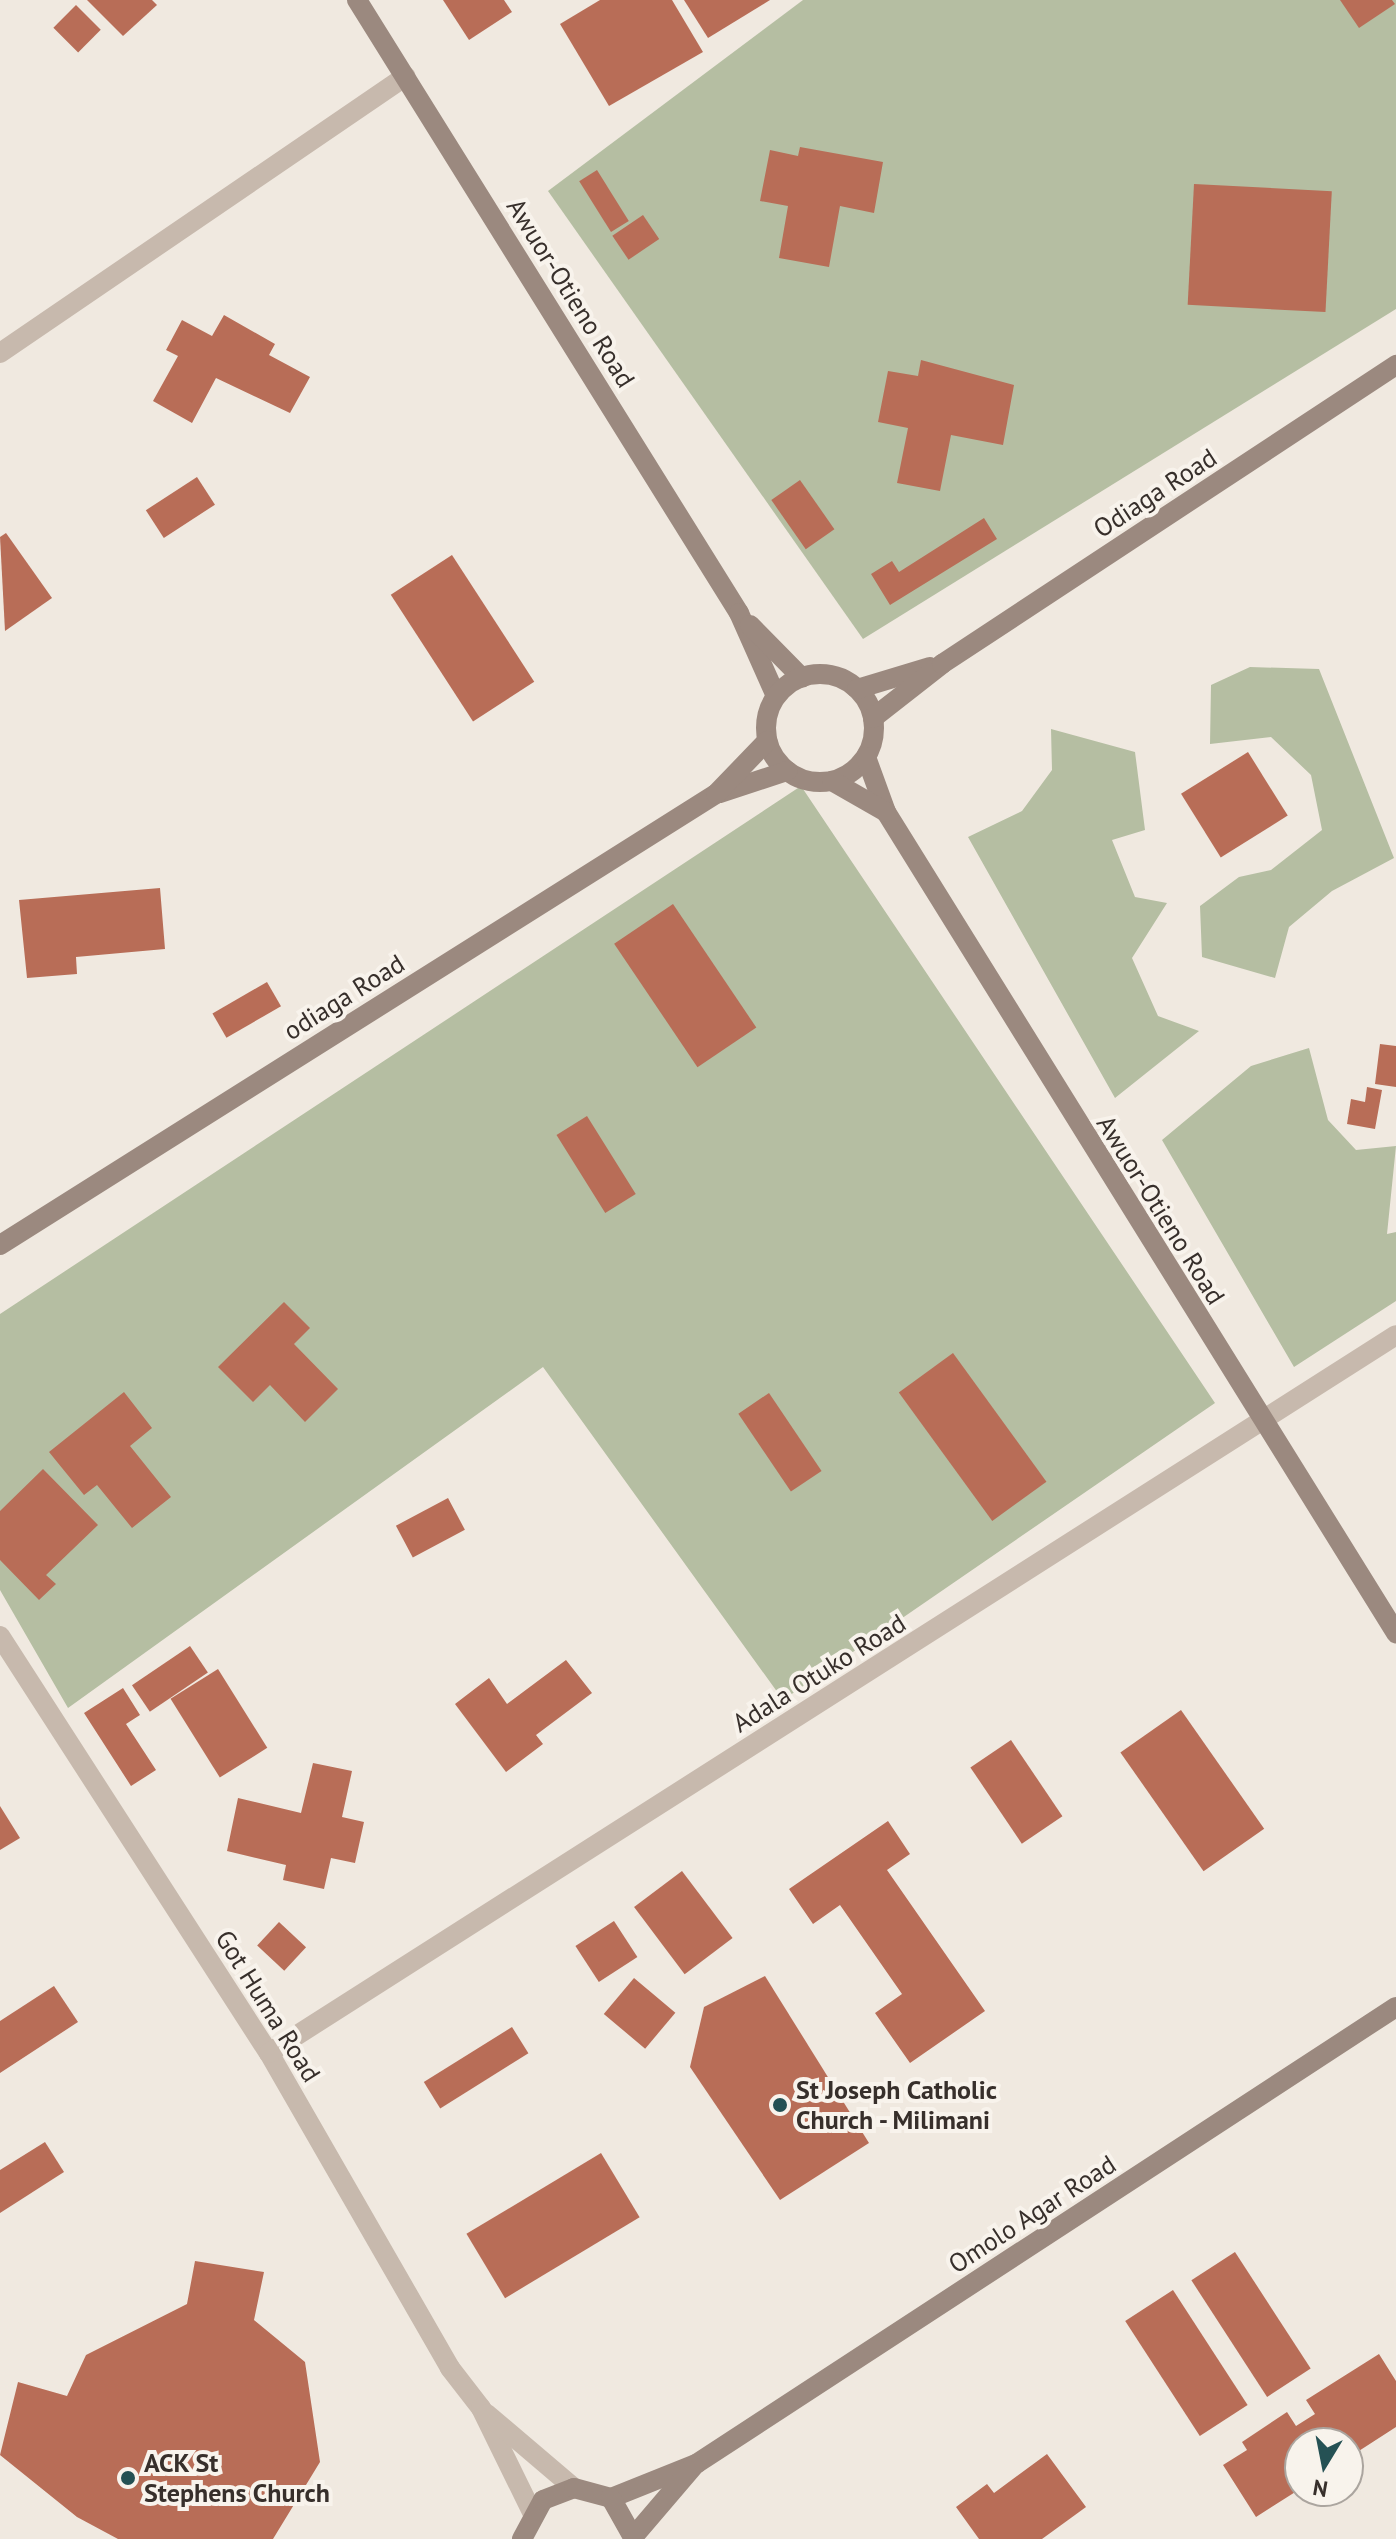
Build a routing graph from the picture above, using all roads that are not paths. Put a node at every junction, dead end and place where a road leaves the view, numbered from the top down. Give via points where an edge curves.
1 (357, 0) edge
2 (406, 76) junction
3 (0, 353) edge
4 (1396, 365) edge
5 (739, 613) junction
6 (942, 664) junction
7 (802, 678) junction
8 (857, 689) junction
9 (776, 696) junction
10 (873, 718) junction
11 (767, 741) junction
12 (866, 757) junction
13 (787, 771) junction
14 (832, 781) junction
15 (716, 794) junction
16 (886, 812) junction
17 (0, 1245) edge
18 (1396, 1335) edge
19 (1262, 1424) junction
20 (1396, 1633) edge
21 (0, 1636) edge
22 (1396, 2007) edge
23 (269, 2053) junction
24 (481, 2408) junction
25 (696, 2464) junction
26 (574, 2488) junction
27 (611, 2498) junction
28 (532, 2512) junction
29 (634, 2537) edge
30 (522, 2539) edge

1 - 2 main road, Awuor-Otieno Road
2 - 3 street
2 - 5 main road, Awuor-Otieno Road
4 - 6 main road, Odiaga Road
5 - 7 main road, Awuor-Otieno Road
5 - 9 main road, Awuor-Otieno Road
6 - 8 main road, Odiaga Road
6 - 10 main road, Odiaga Road
7 - 8 main road via 841,678
7 - 9 main road
8 - 10 main road
9 - 11 main road
10 - 12 main road
11 - 13 main road
11 - 15 main road
12 - 14 main road
12 - 16 main road, Awuor-Otieno Road
13 - 14 main road, Awuor-Otieno Road
13 - 15 main road
14 - 16 main road, Awuor-Otieno Road
15 - 17 main road, odiaga Road
16 - 19 main road, Awuor-Otieno Road
18 - 19 street, Adala Otuko Road
19 - 20 main road, Awuor-Otieno Road
19 - 23 street, Adala Otuko Road
21 - 23 street, Got Huma Road
22 - 25 main road, Omolo Agar Road
23 - 24 street, Got Huma Road via 450,2368
24 - 26 street, Got Huma Road
24 - 28 street, Got Huma Road
25 - 27 main road, Omolo Agar Road
25 - 29 main road, Omolo Agar Road
26 - 27 main road
26 - 28 main road
27 - 29 main road
28 - 30 main road

